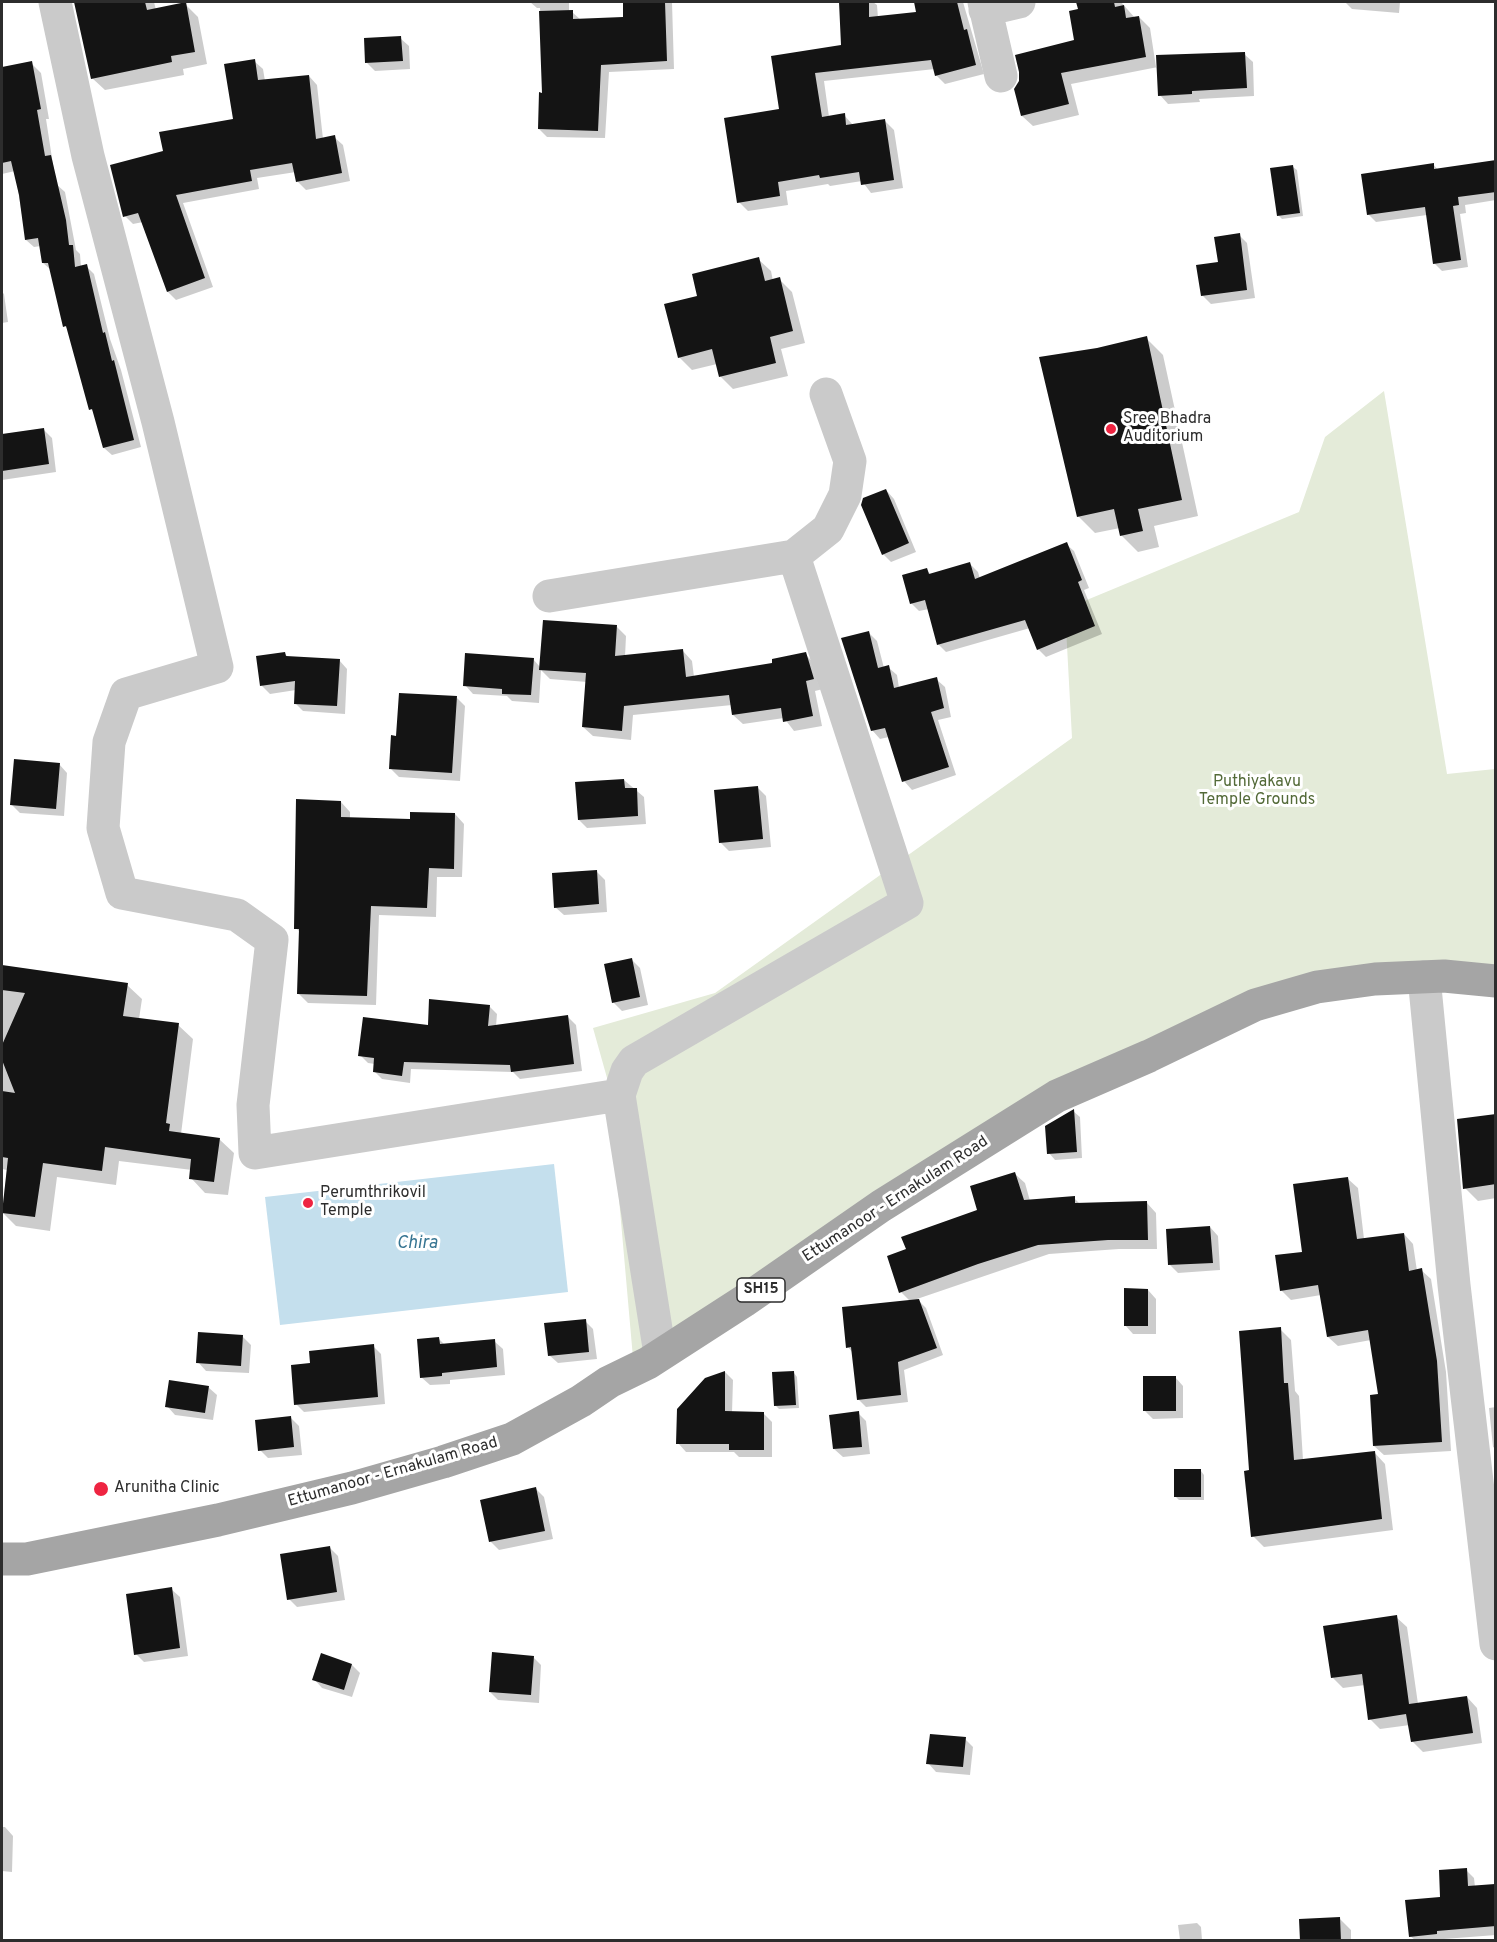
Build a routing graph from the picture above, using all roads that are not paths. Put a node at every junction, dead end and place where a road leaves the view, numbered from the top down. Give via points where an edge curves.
1 (55, 2) edge
2 (1018, 2) edge
3 (985, 6) edge
4 (1001, 76) dead end
5 (826, 394) dead end
6 (794, 556) junction
7 (549, 596) dead end
8 (1424, 977) junction
9 (1496, 981) edge
10 (619, 1095) junction
11 (660, 1354) junction
12 (2, 1559) edge
13 (1496, 1644) edge

1 - 10 street via 88,156 217,667 126,694 109,742 103,828 122,893 237,915 272,940 253,1105 255,1153
2 - 3 street
3 - 4 street
5 - 6 street via 850,461 845,495 828,529
6 - 7 street
6 - 10 street via 907,903 634,1061
8 - 9 main road, Ettumanoor - Ernakulam Road / SH15
8 - 11 main road, Ettumanoor - Ernakulam Road / SH15 via 1317,987 1256,1005 1057,1096 881,1206
8 - 13 street via 1454,1285
10 - 11 street
11 - 12 main road, Ettumanoor - Ernakulam Road / SH15 via 512,1439 443,1462 218,1520 27,1559

